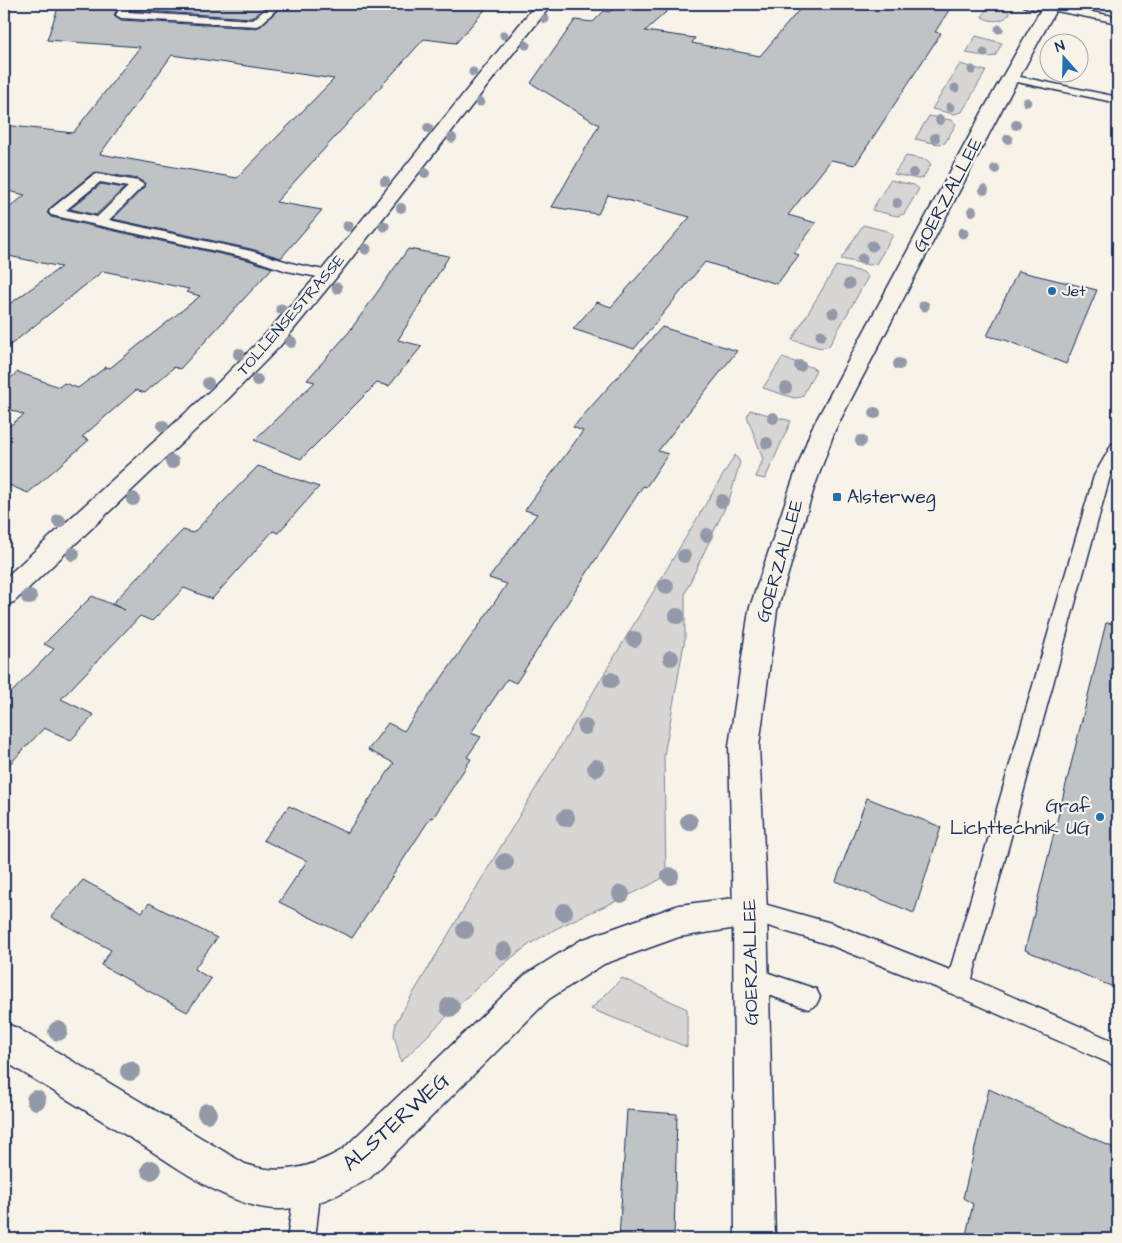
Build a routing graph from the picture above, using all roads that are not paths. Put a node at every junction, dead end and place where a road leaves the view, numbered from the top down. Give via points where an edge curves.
1 (127, 4) edge
2 (277, 4) edge
3 (544, 4) edge
4 (1030, 4) edge
5 (1051, 6) edge
6 (1118, 20) edge
7 (1011, 78) junction
8 (1118, 100) edge
9 (100, 222) junction
10 (328, 275) junction
11 (1118, 448) edge
12 (4, 595) edge
13 (750, 911) junction
14 (752, 978) junction
15 (958, 985) junction
16 (808, 996) dead end
17 (4, 1041) edge
18 (1118, 1055) edge
19 (308, 1187) junction
20 (300, 1239) edge
21 (755, 1239) edge

1 - 2 lane via 121,15 256,23
3 - 10 street, TOLLENSESTRASSE
4 - 5 street
5 - 6 lane
5 - 7 street, GOERZALLEE
7 - 8 lane
7 - 13 street, GOERZALLEE via 823,430 762,610 744,746
9 - 9 lane via 132,192 138,185 97,178 56,212
9 - 10 lane
10 - 12 street, TOLLENSESTRASSE via 272,341 221,393
11 - 15 lane via 1102,476
13 - 14 street, GOERZALLEE
13 - 15 lane via 831,934
13 - 19 street, ALSTERWEG via 680,921 592,950 537,987 356,1164
14 - 16 lane
14 - 21 street, GOERZALLEE
15 - 18 lane
17 - 19 street, ALSTERWEG via 236,1180 267,1190
19 - 20 lane

